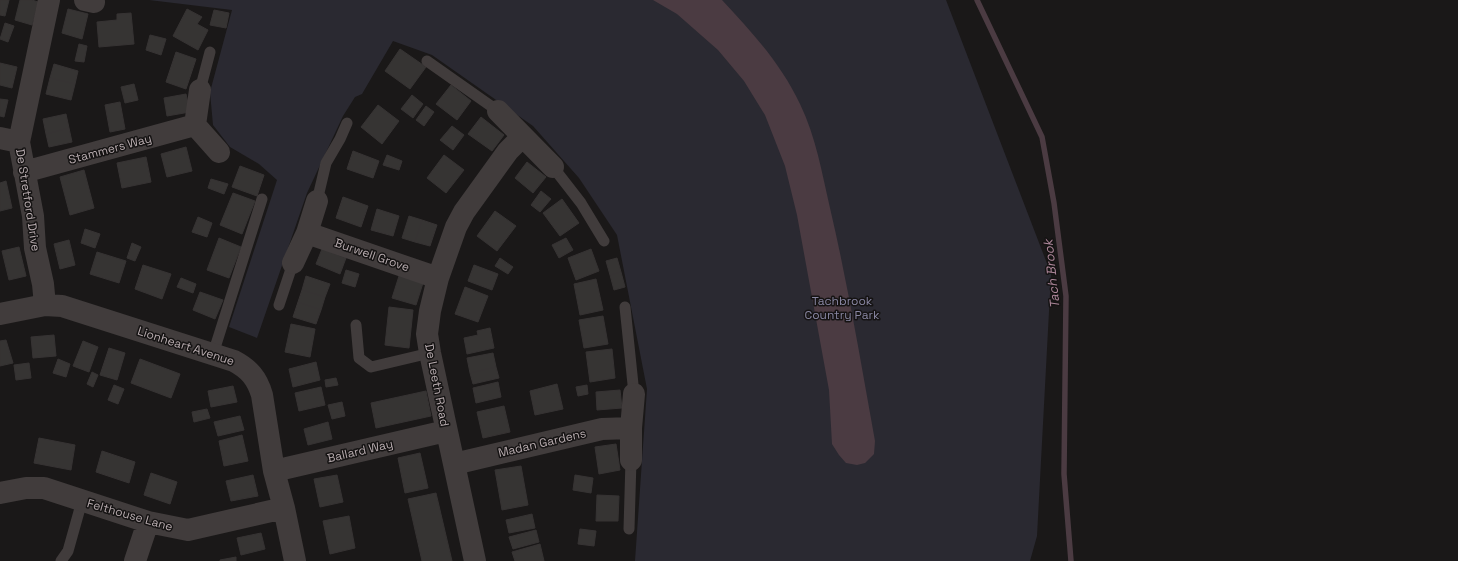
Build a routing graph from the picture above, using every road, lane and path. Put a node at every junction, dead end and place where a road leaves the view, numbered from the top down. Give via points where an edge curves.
1 (49, 0) edge
2 (210, 52) dead end
3 (427, 61) dead end
4 (200, 90) joint
5 (498, 111) joint
6 (347, 123) dead end
7 (196, 126) junction
8 (522, 136) junction
9 (10, 140) edge
10 (219, 152) dead end
11 (553, 167) joint
12 (24, 172) junction
13 (262, 199) dead end
14 (317, 201) joint
15 (307, 233) junction
16 (604, 241) dead end
17 (293, 263) joint
18 (438, 278) junction
19 (45, 305) junction
20 (279, 305) dead end
21 (625, 307) dead end
22 (0, 314) edge
23 (356, 325) dead end
24 (213, 354) junction
25 (430, 354) junction
26 (634, 394) joint
27 (631, 428) junction
28 (446, 431) junction
29 (631, 460) joint
30 (454, 464) junction
31 (274, 471) junction
32 (0, 493) edge
33 (82, 501) junction
34 (284, 508) junction
35 (148, 522) junction
36 (629, 529) dead end
37 (61, 561) edge
38 (135, 561) edge
39 (295, 561) edge
40 (475, 561) edge

1 - 9 street, De Stretford Drive
2 - 4 lane
3 - 5 lane
4 - 7 street
5 - 8 street
6 - 14 lane via 326,163
7 - 10 street
7 - 12 street, Stammers Way
8 - 11 street
8 - 18 street, De Leeth Road via 508,151 464,212
9 - 12 street, De Stretford Drive
11 - 16 lane via 581,202
12 - 19 street, De Stretford Drive via 33,216 35,248 44,284
13 - 24 lane
14 - 15 street
15 - 17 street
15 - 18 street, Burwell Grove
17 - 20 lane
18 - 25 street, De Leeth Road via 427,334
19 - 22 street, Lionheart Avenue
19 - 24 street, Lionheart Avenue via 62,306
21 - 26 lane
23 - 25 lane via 359,358 371,367
24 - 31 street, Lionheart Avenue via 243,366 259,383
25 - 28 street, De Leeth Road
26 - 27 street
27 - 29 street
27 - 30 street, Madan Gardens via 602,429
28 - 30 street, De Leeth Road
28 - 31 street, Ballard Way
29 - 36 lane
30 - 40 street, De Leeth Road
31 - 34 street, Lionheart Avenue
32 - 33 street, Felthouse Lane via 26,488 44,488
33 - 35 street, Felthouse Lane
33 - 37 lane via 68,550
34 - 35 street, Felthouse Lane via 188,530
34 - 39 street, Lionheart Avenue
35 - 38 street

